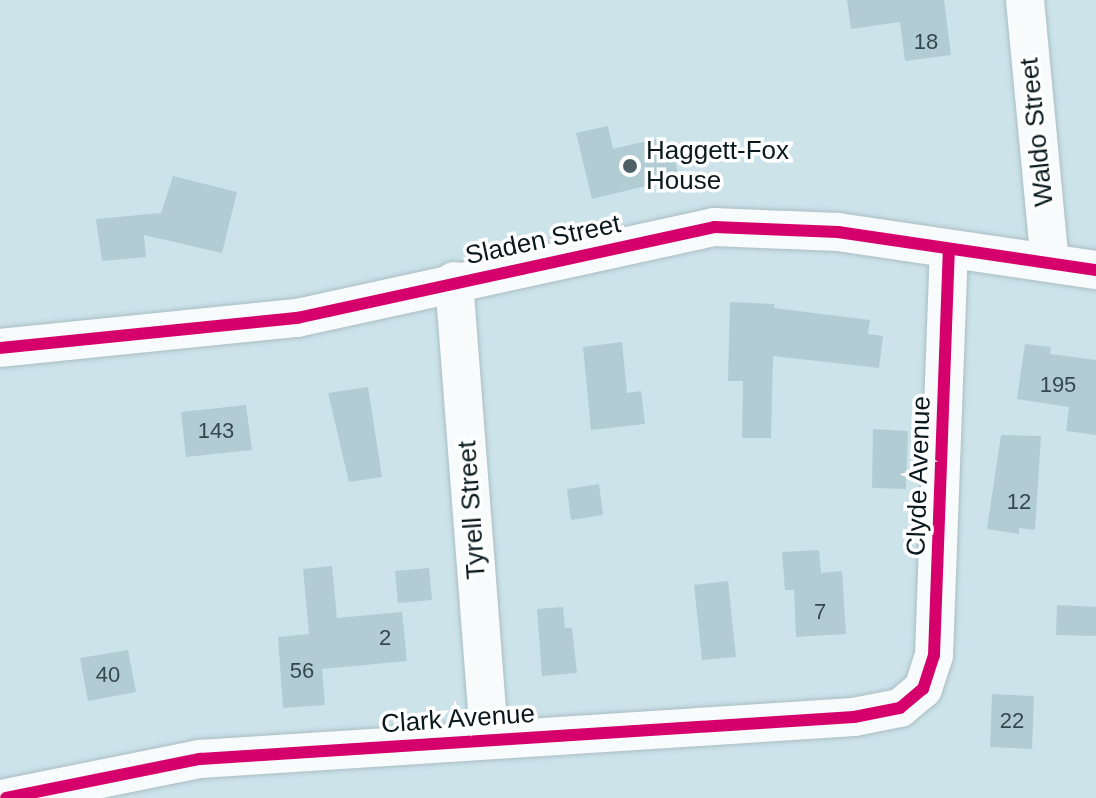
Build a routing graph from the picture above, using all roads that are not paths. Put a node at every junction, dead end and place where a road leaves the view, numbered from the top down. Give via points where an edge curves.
1 (1025, 0) edge
2 (949, 249) junction
3 (1050, 263) junction
4 (1096, 270) edge
5 (454, 281) junction
6 (0, 348) edge
7 (913, 699) joint
8 (489, 738) junction
9 (6, 798) edge

1 - 3 street, Waldo Street
2 - 3 street, Sladen Street
2 - 5 street, Sladen Street via 838,232 714,227
2 - 7 street, Clyde Avenue via 934,655 931,673
3 - 4 street, Sladen Street
5 - 6 street, Sladen Street via 297,318
5 - 8 street, Tyrell Street
7 - 8 street, Clark Avenue via 870,716
8 - 9 street, Clark Avenue via 200,759

